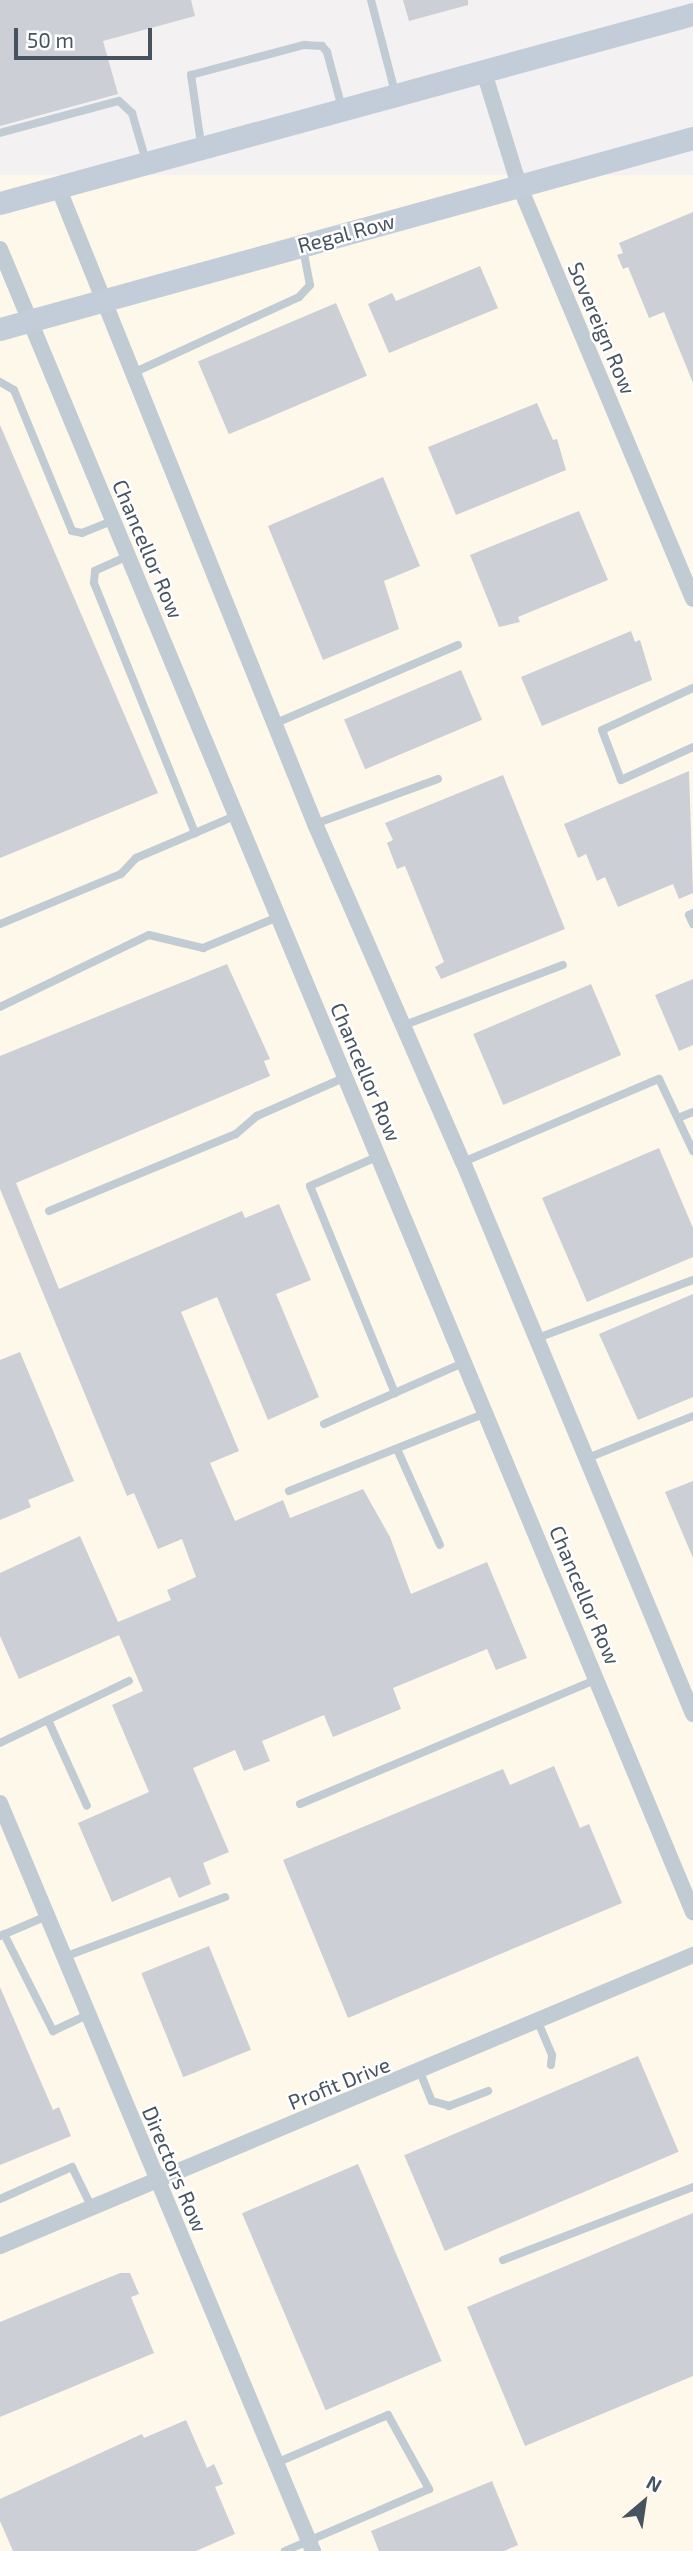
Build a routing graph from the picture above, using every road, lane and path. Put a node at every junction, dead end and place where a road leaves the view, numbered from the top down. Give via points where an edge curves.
1 (371, 0) edge
2 (690, 9) edge
3 (483, 69) junction
4 (395, 94) junction
5 (342, 108) junction
6 (0, 133) edge
7 (693, 138) edge
8 (202, 147) junction
9 (146, 163) junction
10 (519, 186) junction
11 (58, 187) junction
12 (0, 203) edge
13 (302, 245) junction
14 (0, 249) edge
15 (102, 299) junction
16 (30, 321) junction
17 (0, 329) edge
18 (130, 374) junction
19 (0, 383) edge
20 (114, 520) junction
21 (128, 556) junction
22 (693, 600) edge
23 (458, 645) dead end
24 (693, 688) edge
25 (276, 723) junction
26 (693, 747) edge
27 (439, 779) dead end
28 (237, 814) junction
29 (315, 824) junction
30 (195, 833) junction
31 (693, 912) edge
32 (278, 917) junction
33 (0, 924) edge
34 (693, 924) edge
35 (563, 965) dead end
36 (0, 1007) edge
37 (402, 1026) junction
38 (346, 1077) junction
39 (693, 1112) edge
40 (678, 1118) junction
41 (693, 1152) edge
42 (379, 1156) junction
43 (463, 1162) junction
44 (49, 1211) dead end
45 (693, 1280) edge
46 (534, 1339) junction
47 (464, 1362) junction
48 (395, 1393) junction
49 (486, 1413) junction
50 (693, 1416) edge
51 (324, 1424) dead end
52 (397, 1449) junction
53 (585, 1459) junction
54 (289, 1491) dead end
55 (440, 1545) dead end
56 (598, 1679) junction
57 (129, 1681) dead end
58 (693, 1714) edge
59 (48, 1720) junction
60 (0, 1743) edge
61 (0, 1803) edge
62 (300, 1804) dead end
63 (87, 1806) dead end
64 (225, 1897) dead end
65 (693, 1912) edge
66 (47, 1916) junction
67 (2, 1935) edge
68 (693, 1955) edge
69 (64, 1957) junction
70 (88, 2015) junction
71 (538, 2022) junction
72 (551, 2065) dead end
73 (420, 2072) junction
74 (488, 2091) dead end
75 (157, 2181) junction
76 (693, 2187) edge
77 (0, 2199) edge
78 (92, 2207) junction
79 (0, 2246) edge
80 (503, 2260) dead end
81 (276, 2463) junction
82 (311, 2546) edge
83 (285, 2551) edge

1 - 4 lane
2 - 3 main road
3 - 4 main road
3 - 10 street, Sovereign Row
4 - 5 main road
5 - 8 main road
5 - 8 lane via 327,52 315,44 191,75
6 - 9 lane via 111,101 128,104
7 - 10 main road, Regal Row
8 - 9 main road
9 - 11 main road
10 - 13 main road, Regal Row
10 - 22 street, Sovereign Row
11 - 12 main road
11 - 15 street
13 - 15 main road, Regal Row
13 - 18 lane via 310,285 299,297
14 - 16 street, Chancellor Row
15 - 16 main road, Regal Row
15 - 18 street
16 - 17 main road, Regal Row
16 - 20 street, Chancellor Row
18 - 25 street
19 - 20 lane via 14,390 72,531 82,533
20 - 21 street, Chancellor Row
21 - 28 street, Chancellor Row
21 - 30 lane via 95,571 94,583
23 - 25 lane
24 - 26 lane via 602,730 621,780
25 - 29 street
27 - 29 lane
28 - 30 lane
28 - 32 street, Chancellor Row
29 - 37 street
30 - 33 lane via 136,858 121,874
31 - 34 lane via 689,915
32 - 36 lane via 203,948 149,935
32 - 38 street, Chancellor Row
35 - 37 lane
37 - 43 street
38 - 42 street, Chancellor Row
38 - 44 lane via 257,1116 236,1134
39 - 40 lane
40 - 41 lane
40 - 43 lane via 659,1079
42 - 47 street, Chancellor Row
42 - 48 lane via 310,1186
43 - 46 street
45 - 46 lane
46 - 53 street
47 - 48 lane
47 - 49 street, Chancellor Row
48 - 51 lane
49 - 52 lane
49 - 56 street, Chancellor Row
50 - 53 lane
52 - 54 lane
52 - 55 lane
53 - 58 street
56 - 62 lane
56 - 65 street, Chancellor Row
57 - 59 lane
59 - 60 lane
59 - 63 lane
61 - 66 street, Directors Row
64 - 69 lane
66 - 67 lane
66 - 69 street, Directors Row
67 - 70 lane via 53,2031
68 - 71 street, Profit Drive
69 - 70 street, Directors Row
70 - 75 street, Directors Row
71 - 72 lane via 552,2055
71 - 73 street, Profit Drive
73 - 74 lane via 432,2101 449,2106
73 - 75 street, Profit Drive
75 - 78 street, Profit Drive
75 - 81 street, Directors Row
76 - 80 lane
77 - 78 lane via 72,2167
78 - 79 street, Profit Drive
81 - 82 street, Directors Row
81 - 82 lane via 388,2415 429,2489
82 - 83 lane

